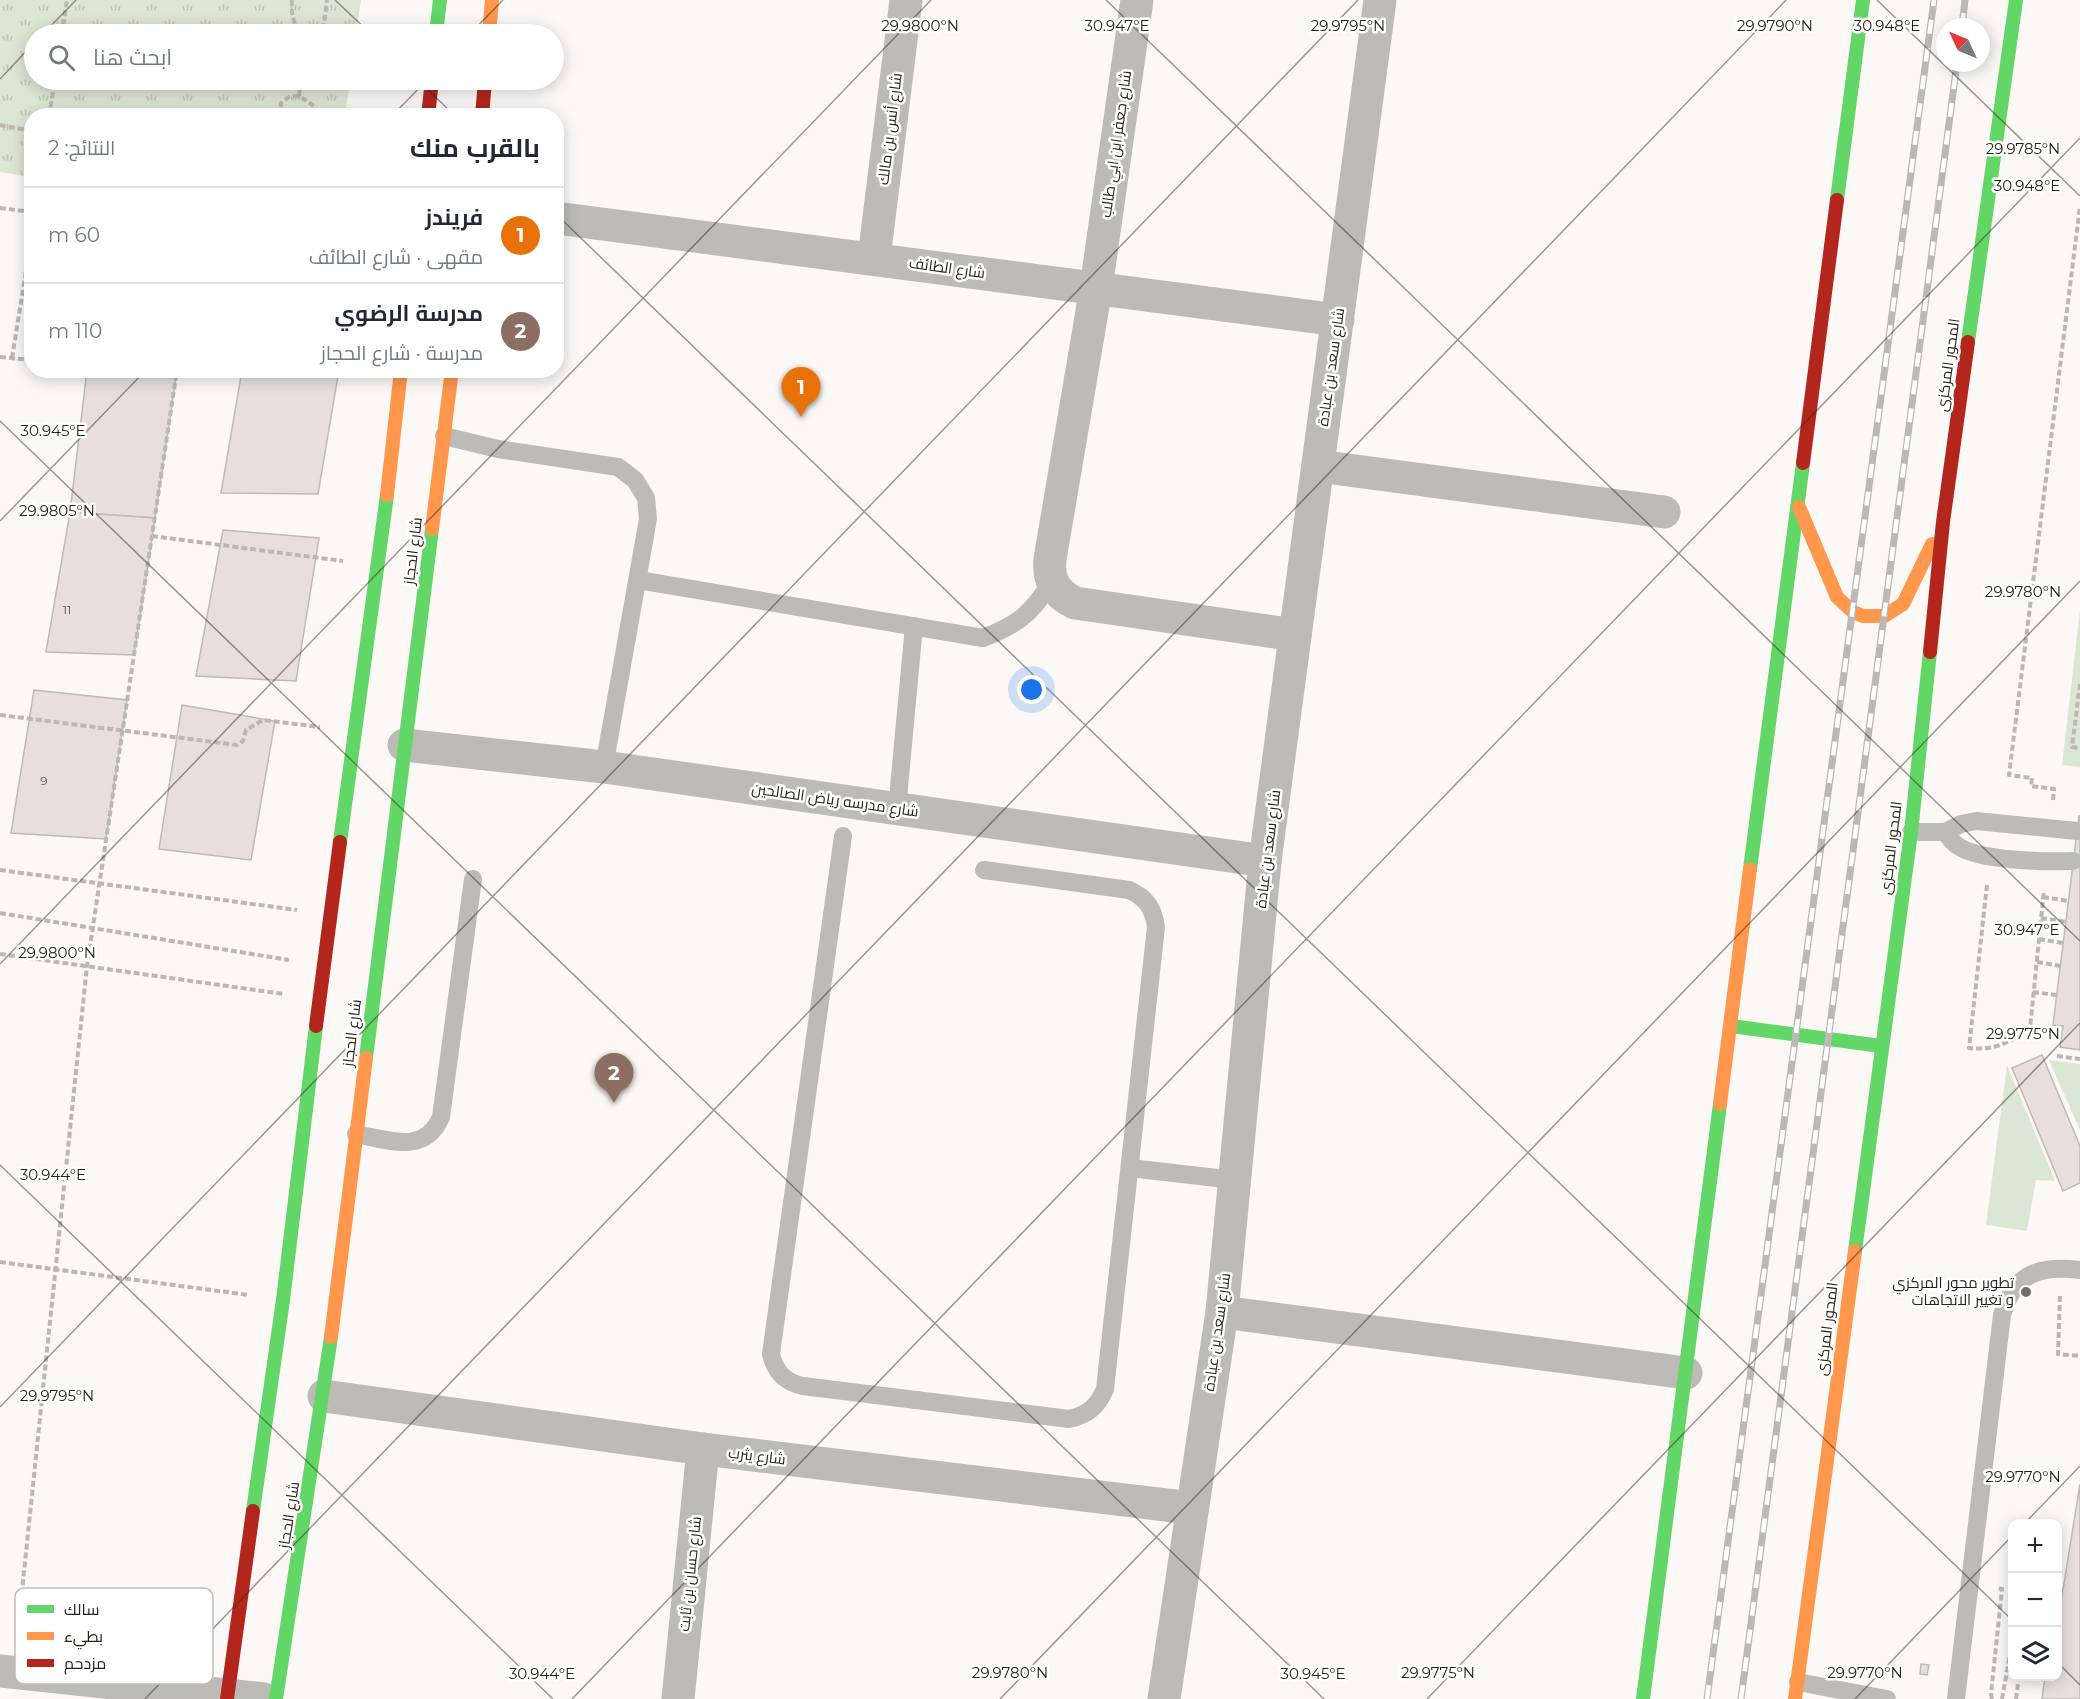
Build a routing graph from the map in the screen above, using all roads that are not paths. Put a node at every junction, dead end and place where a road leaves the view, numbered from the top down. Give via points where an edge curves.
1 (440, 0) edge
2 (492, 0) edge
3 (906, 0) edge
4 (1137, 0) edge
5 (1380, 0) edge
6 (1863, 0) edge
7 (2016, 0) edge
8 (437, 24) edge
9 (490, 24) edge
10 (431, 90) edge
11 (484, 90) edge
12 (429, 108) edge
13 (483, 108) edge
14 (564, 219) edge
15 (874, 258) junction
16 (1096, 288) junction
17 (1338, 320) junction
18 (400, 378) edge
19 (452, 378) edge
20 (444, 436) junction
21 (1318, 466) junction
22 (1798, 507) junction
23 (1664, 512) dead end
24 (1943, 522) junction
25 (638, 580) junction
26 (1051, 583) junction
27 (914, 626) junction
28 (1295, 634) junction
29 (404, 745) junction
30 (604, 767) junction
31 (897, 809) junction
32 (2050, 829) junction
33 (2077, 831) dead end
34 (1911, 832) junction
35 (1946, 832) junction
36 (843, 836) dead end
37 (1265, 861) junction
38 (2073, 861) dead end
39 (2047, 862) junction
40 (984, 870) dead end
41 (473, 879) dead end
42 (1731, 1026) junction
43 (1881, 1046) junction
44 (356, 1134) junction
45 (1130, 1168) junction
46 (1234, 1180) junction
47 (2071, 1269) edge
48 (1222, 1312) junction
49 (1686, 1373) junction
50 (324, 1396) junction
51 (703, 1449) junction
52 (1191, 1508) junction
53 (122, 1684) edge
54 (1797, 1690) edge
55 (228, 1696) edge
56 (264, 1699) edge
57 (276, 1699) edge
58 (678, 1699) edge
59 (1164, 1699) edge
60 (1643, 1699) edge
61 (1887, 1699) edge
62 (1956, 1699) edge

1 - 8 main road
2 - 9 main road
3 - 15 street, شارع أنس بن مالك
4 - 16 street, شارع جعفر ابن ابي طالب
5 - 17 street, شارع سعد بن عبادة
6 - 22 main road
7 - 24 main road, المحور المركزى
10 - 12 main road
11 - 13 main road
14 - 15 street, شارع الطائف
15 - 16 street, شارع الطائف
16 - 17 street, شارع الطائف
16 - 26 street, شارع جعفر ابن ابي طالب via 1050,559
17 - 21 street, شارع سعد بن عبادة
18 - 55 main road via 379,566
19 - 20 main road, شارع الحجاز
20 - 25 lane via 618,467 635,480 646,498 648,519
20 - 29 main road, شارع الحجاز
21 - 23 street
21 - 28 street, شارع سعد بن عبادة
22 - 24 main road via 1837,597 1853,612 1873,618 1903,604
22 - 42 main road
24 - 34 main road, المحور المركزى
25 - 27 lane
25 - 30 lane
26 - 27 lane via 1034,608 1011,627 983,638
26 - 28 street via 1075,603
27 - 31 lane
28 - 37 street, شارع سعد بن عبادة
29 - 30 street, شارع مدرسه رياض الصالحين
29 - 44 main road, شارع الحجاز
30 - 31 street, شارع مدرسه رياض الصالحين
31 - 37 street, شارع مدرسه رياض الصالحين
32 - 33 lane
32 - 35 lane via 1976,821
32 - 39 lane
34 - 35 lane
34 - 43 main road, المحور المركزى
35 - 39 lane via 1958,846 1990,856
36 - 45 lane via 771,1354 781,1376 803,1386 1069,1419 1087,1413 1105,1389
37 - 46 street, شارع سعد بن عبادة
38 - 39 lane
40 - 45 lane via 1129,890 1148,902 1154,914 1156,927
41 - 44 lane via 437,1127 411,1144
42 - 43 main road
42 - 49 main road
43 - 54 main road, المحور المركزى
44 - 50 main road, شارع الحجاز
45 - 46 lane
46 - 48 street, شارع سعد بن عبادة
47 - 62 lane via 2041,1271 2022,1280 2009,1296 2002,1315
48 - 49 street
48 - 52 street, شارع سعد بن عبادة
49 - 60 main road
50 - 51 street, شارع يثرب
50 - 57 main road, شارع الحجاز
51 - 52 street, شارع يثرب
51 - 58 street, شارع حسان بن ثابت
52 - 59 street, شارع سعد بن عبادة
53 - 55 street
54 - 61 lane
55 - 56 street

